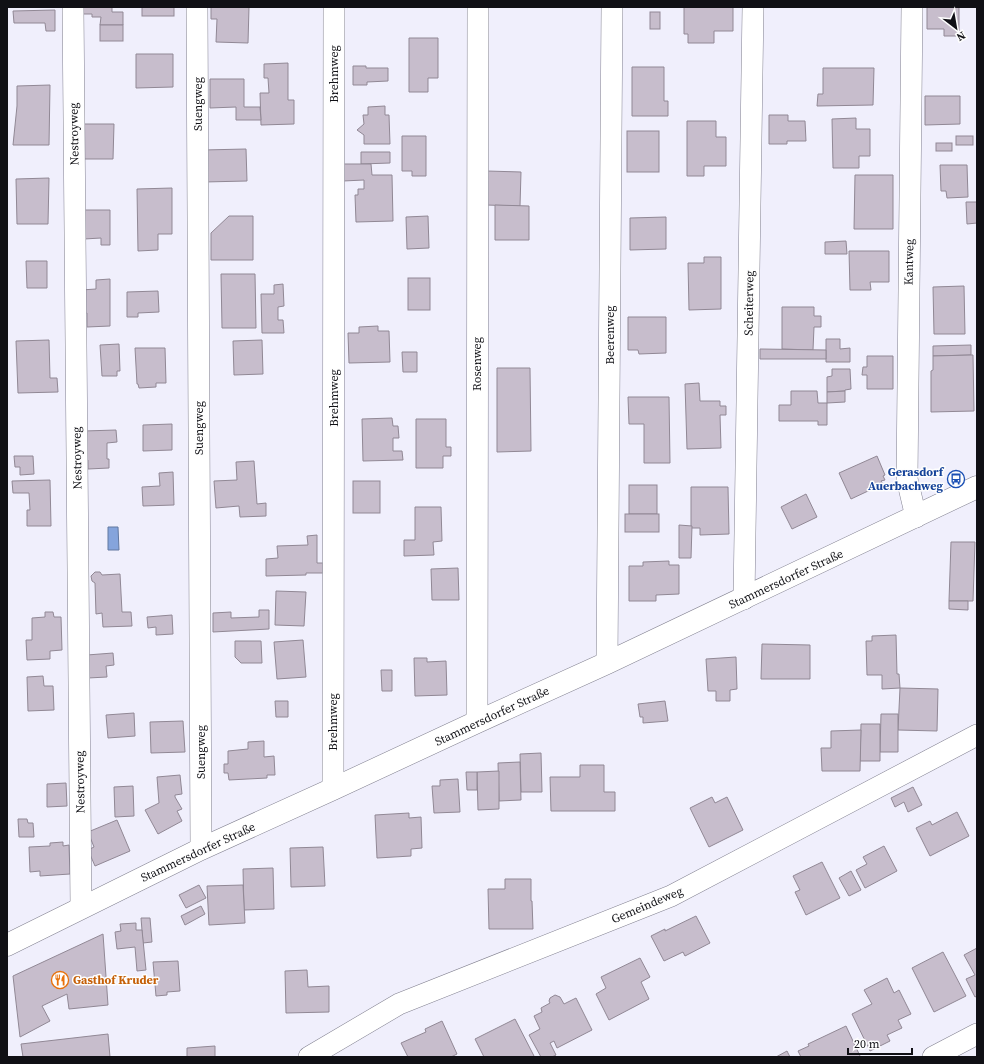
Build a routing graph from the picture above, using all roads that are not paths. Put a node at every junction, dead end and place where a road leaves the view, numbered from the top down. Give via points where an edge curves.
1 (73, 7) edge
2 (198, 7) edge
3 (334, 7) edge
4 (478, 7) edge
5 (612, 7) edge
6 (753, 7) edge
7 (912, 7) edge
8 (977, 487) edge
9 (916, 517) junction
10 (744, 599) junction
11 (607, 663) junction
12 (477, 722) junction
13 (977, 735) edge
14 (333, 789) junction
15 (201, 849) junction
16 (81, 908) junction
17 (7, 945) edge
18 (977, 1034) edge
19 (309, 1057) edge
20 (933, 1057) edge

1 - 16 street, Nestroyweg
2 - 15 street, Suengweg
3 - 14 street, Brehmweg
4 - 12 street, Rosenweg
5 - 11 street, Beerenweg
6 - 10 street, Scheiterweg
7 - 9 street, Kantweg via 907,479
8 - 9 main road, Stammersdorfer Straße
9 - 10 main road, Stammersdorfer Straße
10 - 11 main road, Stammersdorfer Straße
11 - 12 main road, Stammersdorfer Straße
12 - 14 main road, Stammersdorfer Straße
13 - 19 street, Gemeindeweg via 671,896 399,1004
14 - 15 main road, Stammersdorfer Straße
15 - 16 main road, Stammersdorfer Straße
16 - 17 main road, Stammersdorfer Straße
18 - 20 street

